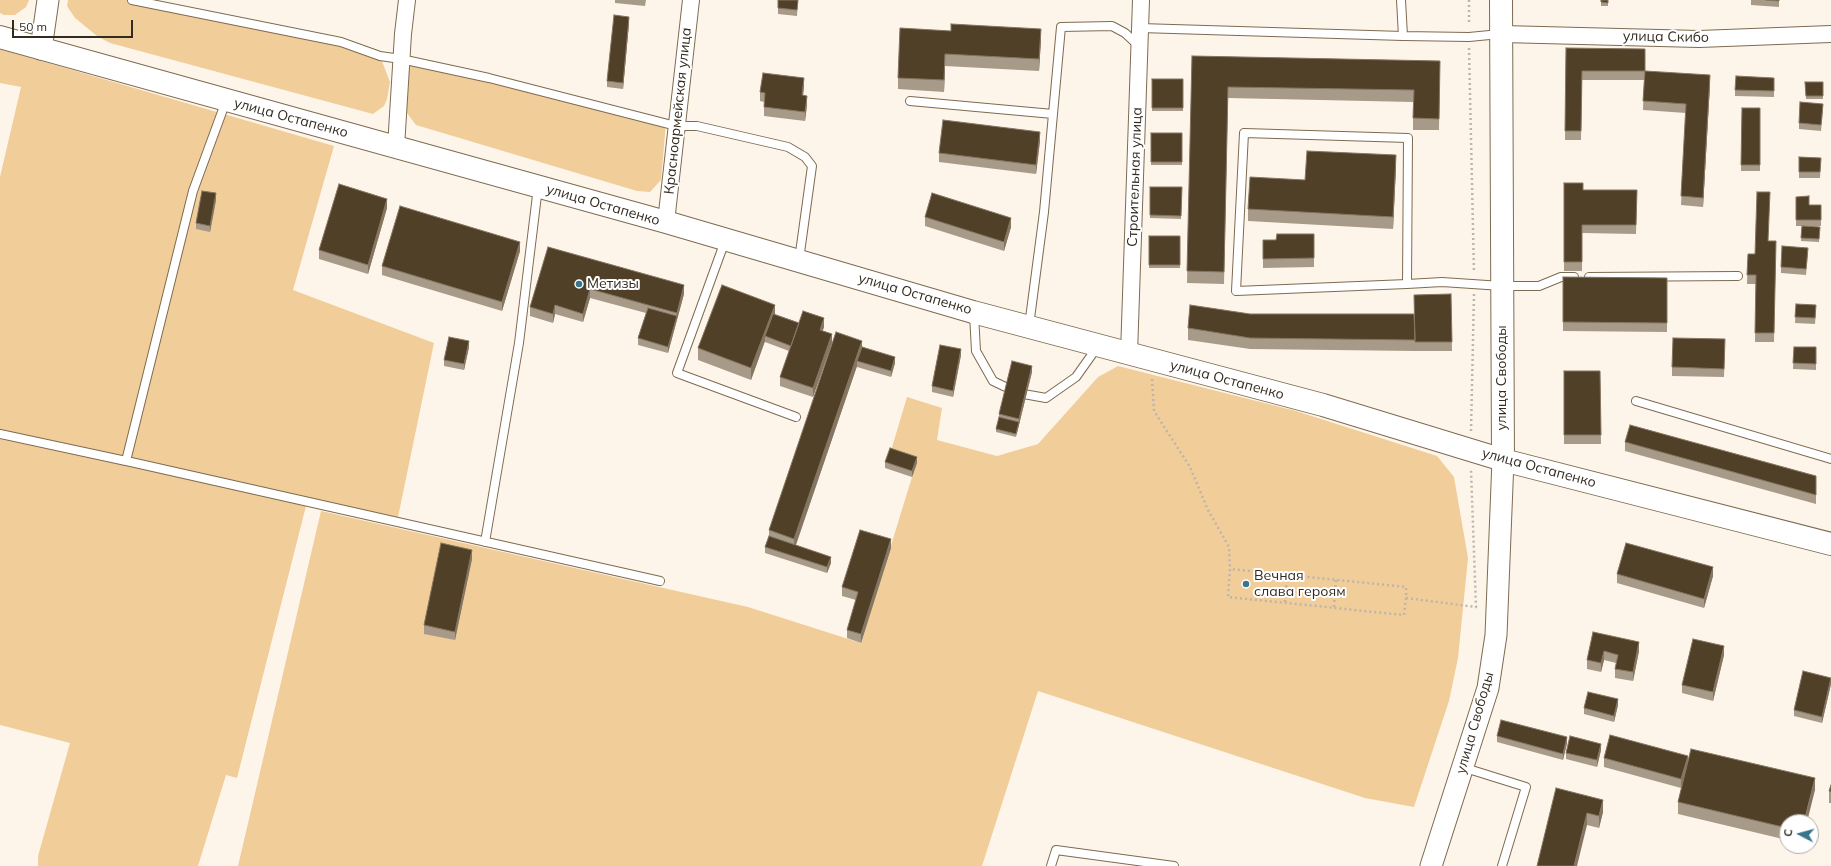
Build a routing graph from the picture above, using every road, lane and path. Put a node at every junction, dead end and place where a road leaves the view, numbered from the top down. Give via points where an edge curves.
1 (48, 0) edge
2 (132, 0) edge
3 (407, 0) edge
4 (691, 0) edge
5 (1141, 0) edge
6 (1401, 0) edge
7 (1469, 0) edge
8 (1501, 0) edge
9 (1140, 28) junction
10 (1502, 34) junction
11 (1831, 34) edge
12 (1403, 36) junction
13 (0, 37) edge
14 (1469, 37) junction
15 (1140, 46) junction
16 (41, 49) junction
17 (401, 59) junction
18 (227, 100) junction
19 (910, 101) dead end
20 (1053, 114) junction
21 (676, 126) junction
22 (396, 147) junction
23 (538, 186) junction
24 (666, 222) junction
25 (726, 239) junction
26 (799, 260) junction
27 (1738, 276) dead end
28 (1407, 284) junction
29 (1474, 284) junction
30 (1502, 286) junction
31 (974, 312) junction
32 (1029, 326) junction
33 (1098, 345) junction
34 (1129, 354) junction
35 (1151, 360) junction
36 (1636, 401) dead end
37 (796, 417) dead end
38 (0, 434) edge
39 (1470, 450) junction
40 (1831, 459) edge
41 (122, 460) junction
42 (1503, 460) junction
43 (485, 542) junction
44 (1831, 544) edge
45 (1230, 569) junction
46 (1287, 575) junction
47 (1336, 580) junction
48 (660, 581) dead end
49 (1406, 598) junction
50 (1285, 602) junction
51 (1334, 607) junction
52 (1462, 767) junction
53 (1051, 866) edge
54 (1174, 866) edge
55 (1431, 866) edge
56 (1502, 866) edge

1 - 16 street
2 - 17 lane via 342,42 380,56
3 - 17 street
4 - 21 street, Красноармейская улица
5 - 9 street, Строительная улица
6 - 12 lane
7 - 14 path
8 - 10 main road, улица Свободы
9 - 12 lane
9 - 15 street, Строительная улица
10 - 11 street, улица Скибо via 1699,38
10 - 14 lane
10 - 30 main road, улица Свободы
12 - 14 lane
13 - 16 main road, улица Остапенко
14 - 29 path
15 - 20 lane via 1112,26 1061,27
15 - 34 street, Строительная улица
16 - 18 main road, улица Остапенко
17 - 21 lane via 489,78
17 - 22 street
18 - 22 main road, улица Остапенко
18 - 41 lane via 192,191 126,461
19 - 20 lane
20 - 32 lane via 1044,212
21 - 24 street, Красноармейская улица
21 - 26 lane via 697,126 788,147 805,157 812,166
22 - 23 main road, улица Остапенко
23 - 24 main road, улица Остапенко
23 - 43 lane via 519,343
24 - 25 main road, улица Остапенко
25 - 26 main road, улица Остапенко
25 - 37 lane via 677,373
26 - 31 main road, улица Остапенко
27 - 30 lane via 1561,278 1539,286
28 - 28 lane via 1236,291 1244,133 1408,138
28 - 29 lane
29 - 30 lane
29 - 39 path
30 - 42 main road, улица Свободы
31 - 32 main road, улица Остапенко
31 - 33 lane via 976,351 993,381 1018,393 1046,398 1076,377
32 - 33 main road, улица Остапенко
33 - 34 main road, улица Остапенко
34 - 35 main road, улица Остапенко
35 - 39 main road, улица Остапенко via 1323,405
35 - 45 path via 1154,411 1190,467 1208,510 1229,547
36 - 40 lane
38 - 41 lane
39 - 42 main road, улица Остапенко
39 - 49 path via 1476,607
41 - 43 lane
42 - 44 main road, улица Остапенко
42 - 52 street, улица Свободы via 1496,634 1488,688
43 - 48 lane
45 - 46 path
45 - 50 path via 1228,597
46 - 47 path
46 - 50 path
47 - 49 path via 1406,587
47 - 51 path
49 - 51 path via 1404,615
50 - 51 path
52 - 55 street, улица Свободы
52 - 56 lane via 1526,787
53 - 54 lane via 1056,850

